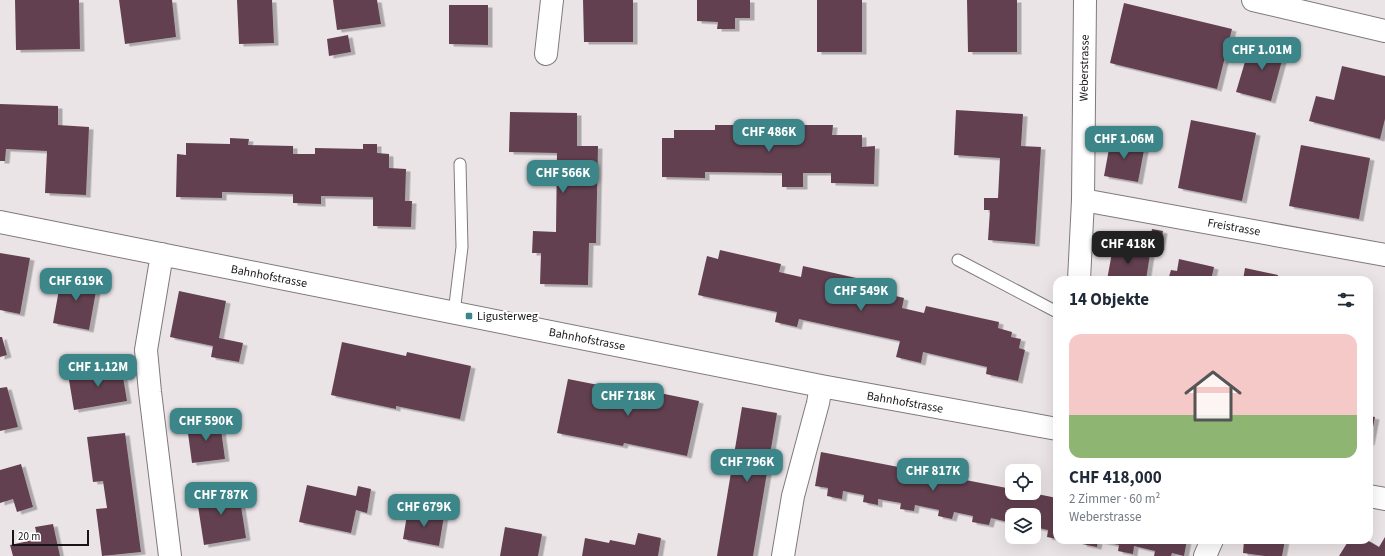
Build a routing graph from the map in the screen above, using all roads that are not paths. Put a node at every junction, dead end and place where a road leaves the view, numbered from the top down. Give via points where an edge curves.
1 (552, 0) edge
2 (1085, 0) edge
3 (1253, 0) edge
4 (1385, 32) edge
5 (546, 54) dead end
6 (460, 164) dead end
7 (1083, 200) junction
8 (0, 222) edge
9 (162, 254) junction
10 (1385, 255) edge
11 (958, 260) dead end
12 (1080, 276) edge
13 (1053, 310) edge
14 (454, 313) junction
15 (821, 386) junction
16 (1053, 428) edge
17 (1373, 497) edge
18 (1385, 500) edge
19 (1210, 544) edge
20 (170, 556) edge
21 (783, 556) edge
22 (1205, 556) edge

1 - 5 street
2 - 7 street, Weberstrasse
3 - 4 street
6 - 14 lane via 462,247
7 - 10 street, Freistrasse
7 - 12 street, Weberstrasse
8 - 9 street, Bahnhofstrasse
9 - 14 street, Bahnhofstrasse
9 - 20 street via 146,350
11 - 13 lane
14 - 15 street, Bahnhofstrasse
15 - 16 street, Bahnhofstrasse
15 - 21 street via 792,502
17 - 18 street
19 - 22 street

